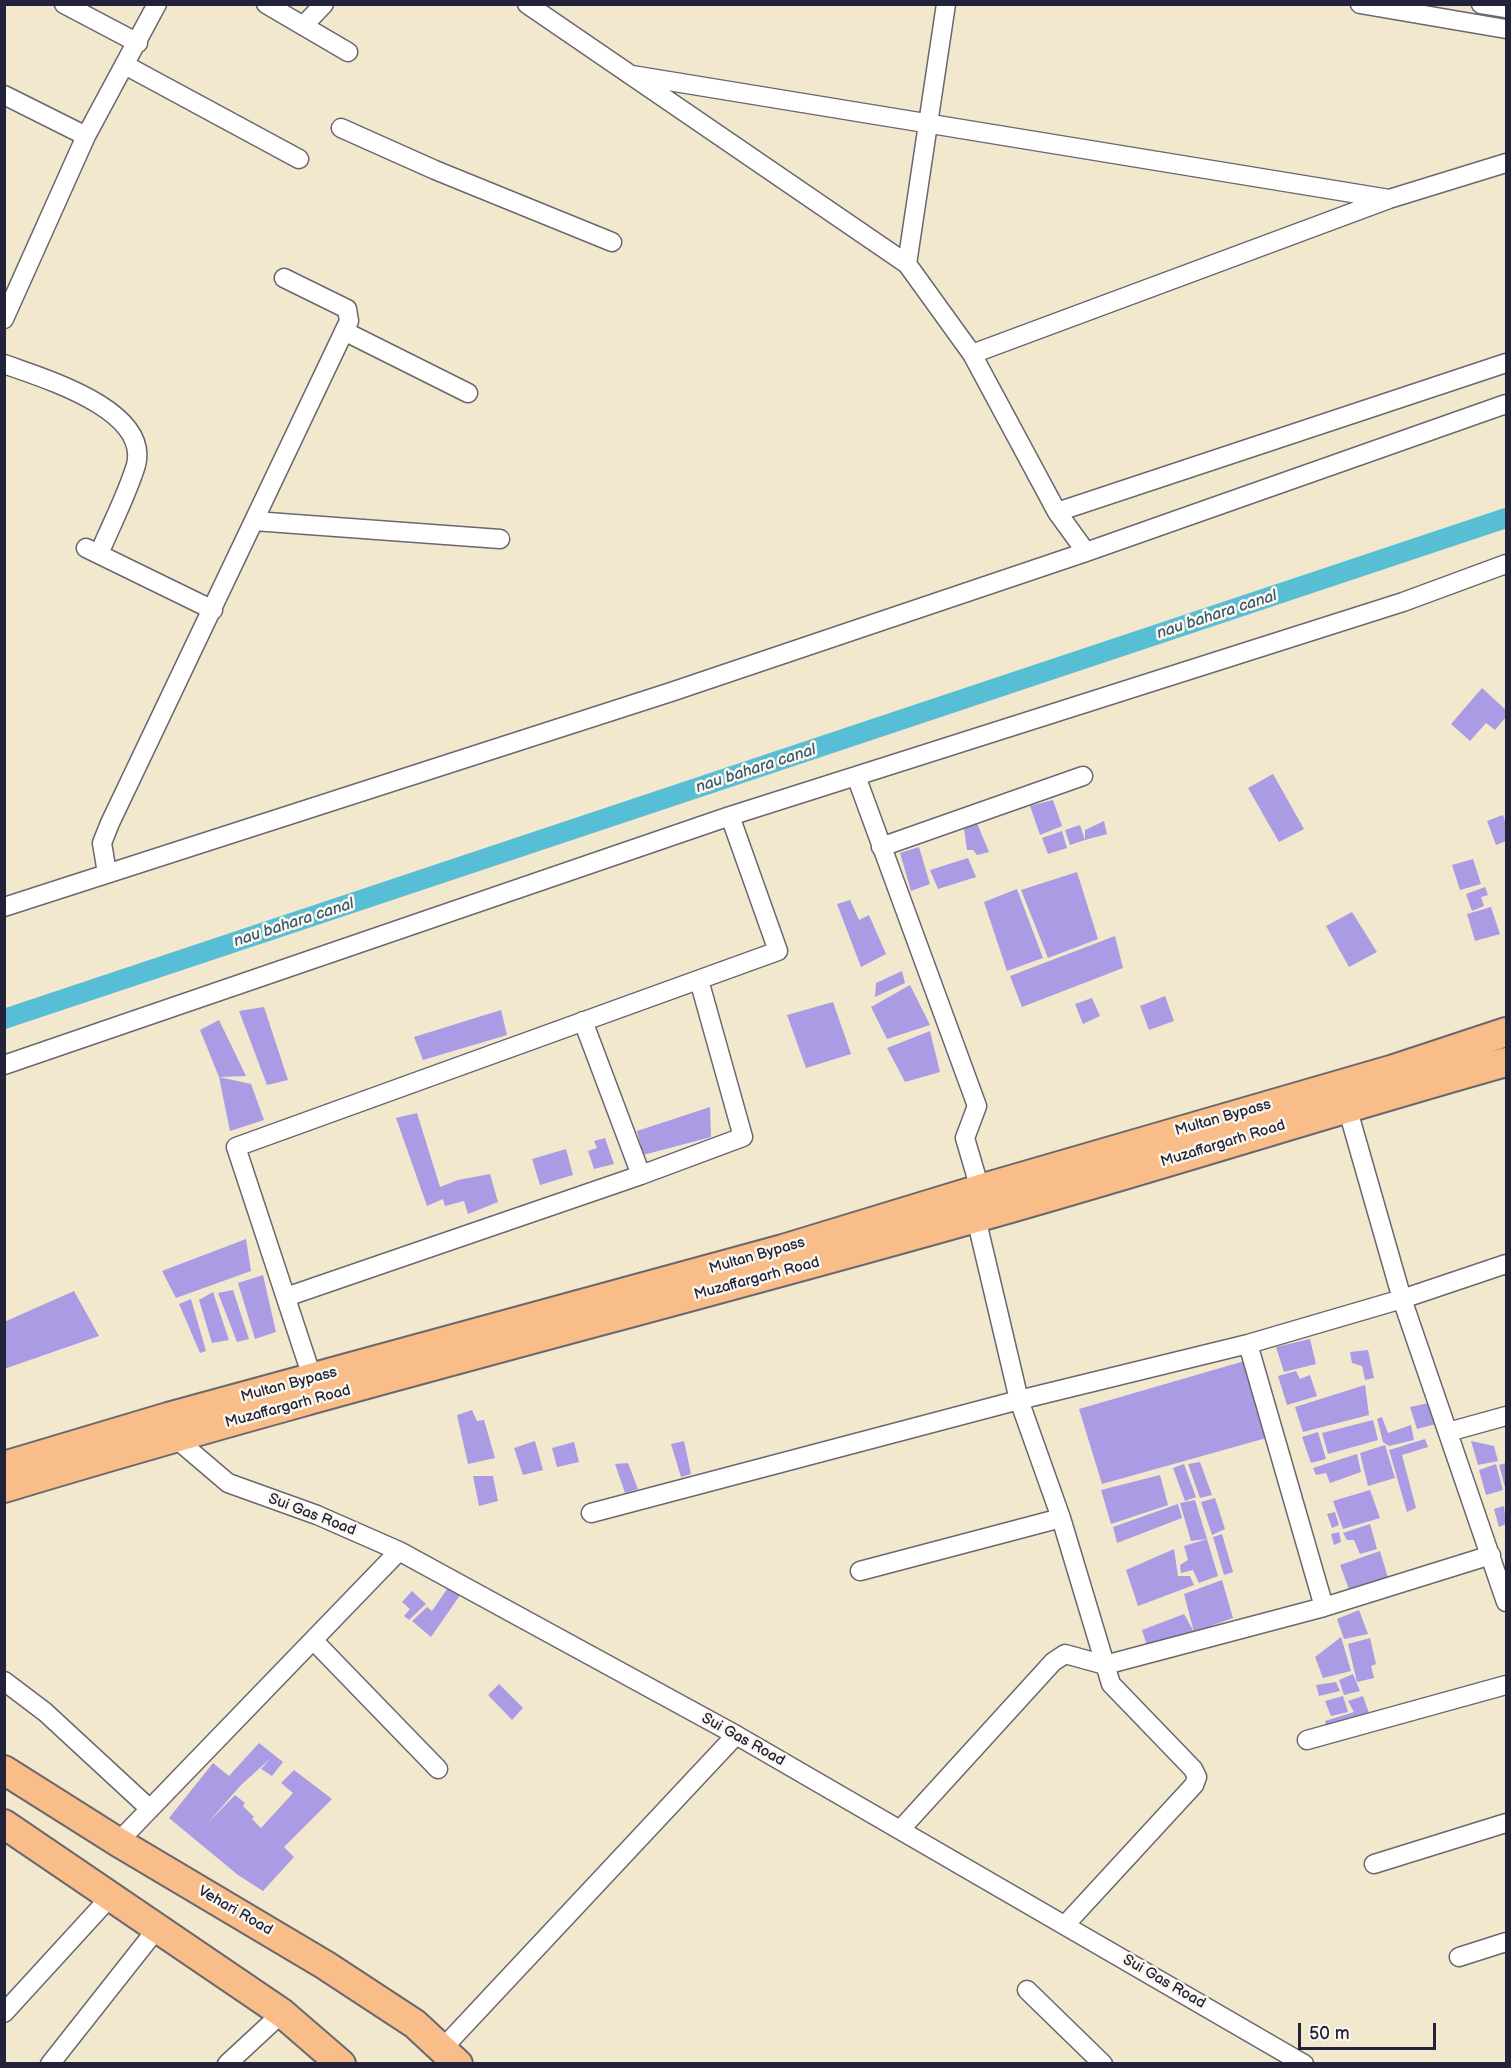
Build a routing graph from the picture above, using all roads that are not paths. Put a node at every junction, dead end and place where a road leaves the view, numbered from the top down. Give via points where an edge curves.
1 (64, 4) edge
2 (157, 4) edge
3 (266, 4) edge
4 (324, 4) edge
5 (527, 4) edge
6 (946, 4) edge
7 (1360, 4) edge
8 (303, 26) junction
9 (1506, 29) edge
10 (138, 43) junction
11 (348, 52) dead end
12 (125, 65) junction
13 (632, 75) junction
14 (4, 94) edge
15 (930, 123) junction
16 (341, 128) dead end
17 (86, 136) junction
18 (299, 159) dead end
19 (1506, 163) edge
20 (1389, 199) junction
21 (612, 242) dead end
22 (907, 264) junction
23 (284, 278) dead end
24 (4, 319) edge
25 (344, 331) junction
26 (972, 354) junction
27 (1506, 363) edge
28 (4, 364) edge
29 (468, 393) dead end
30 (1506, 404) edge
31 (1057, 512) junction
32 (254, 521) junction
33 (500, 539) dead end
34 (1086, 552) junction
35 (1506, 564) edge
36 (213, 610) junction
37 (856, 776) junction
38 (1083, 776) dead end
39 (730, 816) junction
40 (880, 847) junction
41 (107, 873) junction
42 (4, 907) edge
43 (699, 980) junction
44 (583, 1022) junction
45 (1506, 1032) edge
46 (1506, 1062) edge
47 (4, 1065) edge
48 (1347, 1107) junction
49 (641, 1175) junction
50 (980, 1189) junction
51 (976, 1218) junction
52 (1506, 1264) edge
53 (286, 1297) junction
54 (1402, 1299) junction
55 (1248, 1344) junction
56 (316, 1389) junction
57 (1019, 1400) junction
58 (1506, 1416) edge
59 (1448, 1432) junction
60 (174, 1437) junction
61 (4, 1466) edge
62 (4, 1488) edge
63 (591, 1513) dead end
64 (1061, 1518) junction
65 (399, 1551) junction
66 (1491, 1555) junction
67 (860, 1570) dead end
68 (1506, 1602) edge
69 (1324, 1607) junction
70 (312, 1640) junction
71 (1105, 1665) junction
72 (4, 1681) edge
73 (1506, 1684) edge
74 (736, 1735) junction
75 (1306, 1740) dead end
76 (438, 1768) dead end
77 (4, 1770) edge
78 (150, 1809) junction
79 (1506, 1823) edge
80 (4, 1824) edge
81 (900, 1830) junction
82 (117, 1842) junction
83 (1374, 1864) dead end
84 (112, 1895) junction
85 (1065, 1925) junction
86 (159, 1926) junction
87 (1505, 1946) edge
88 (1458, 1957) dead end
89 (1027, 1989) dead end
90 (4, 2013) edge
91 (282, 2013) junction
92 (450, 2056) edge
93 (328, 2059) edge
94 (50, 2064) edge
95 (227, 2064) edge
96 (1103, 2064) edge
97 (1304, 2064) edge

1 - 10 street
2 - 10 street
3 - 8 street
4 - 8 street
5 - 13 street
6 - 15 street
7 - 9 street
8 - 11 street
10 - 12 street
12 - 17 street
12 - 18 street
13 - 15 street
13 - 22 street
14 - 17 street
15 - 20 street
15 - 22 street
16 - 21 street
17 - 24 street
19 - 20 street
20 - 26 street
22 - 26 street
23 - 25 street via 347,309 349,321
25 - 29 street
25 - 32 street
26 - 31 street
27 - 31 street
28 - 36 street via 81,392 131,432 136,463 93,551
30 - 34 street
31 - 34 street
32 - 33 street
32 - 36 street
34 - 41 street via 671,692
35 - 37 street via 1403,602
36 - 41 street via 110,823 102,843
37 - 39 street
37 - 40 street
38 - 40 street
39 - 43 street via 778,951
39 - 47 street
40 - 50 street via 976,1106 965,1138
41 - 42 street
43 - 44 street
43 - 49 street via 743,1137
44 - 49 street
44 - 53 street via 236,1147
45 - 50 main road, Multan Bypass
46 - 48 main road, Muzaffargarh Road
48 - 51 main road, Muzaffargarh Road
48 - 54 street
49 - 53 street
50 - 56 main road, Multan Bypass
51 - 56 main road, Muzaffargarh Road
51 - 57 street
52 - 54 street
53 - 56 street
54 - 55 street
54 - 59 street
55 - 57 street
55 - 69 street
56 - 60 main road, Muzaffargarh Road
56 - 61 main road, Multan Bypass via 168,1417
57 - 63 street
57 - 64 street
58 - 59 street
59 - 66 street
60 - 62 main road, Muzaffargarh Road
60 - 65 street, Sui Gas Road via 228,1483 317,1515
64 - 67 street
64 - 71 street
65 - 70 street
65 - 74 street, Sui Gas Road
66 - 68 street
66 - 69 street
69 - 71 street
70 - 76 street
70 - 78 street
71 - 81 street via 1065,1654 1053,1662
71 - 85 street via 1111,1684 1197,1777 1194,1785
72 - 78 street via 45,1712
73 - 75 street
74 - 81 street, Sui Gas Road
74 - 92 street
77 - 82 main road, Vehari Road
78 - 82 street
79 - 83 street
80 - 84 main road
81 - 85 street, Sui Gas Road
82 - 92 main road, Vehari Road via 325,1965 415,2024
84 - 86 main road
84 - 90 street
85 - 97 street, Sui Gas Road
86 - 91 main road
86 - 94 street
87 - 88 street
89 - 96 street
91 - 93 main road
91 - 95 street

